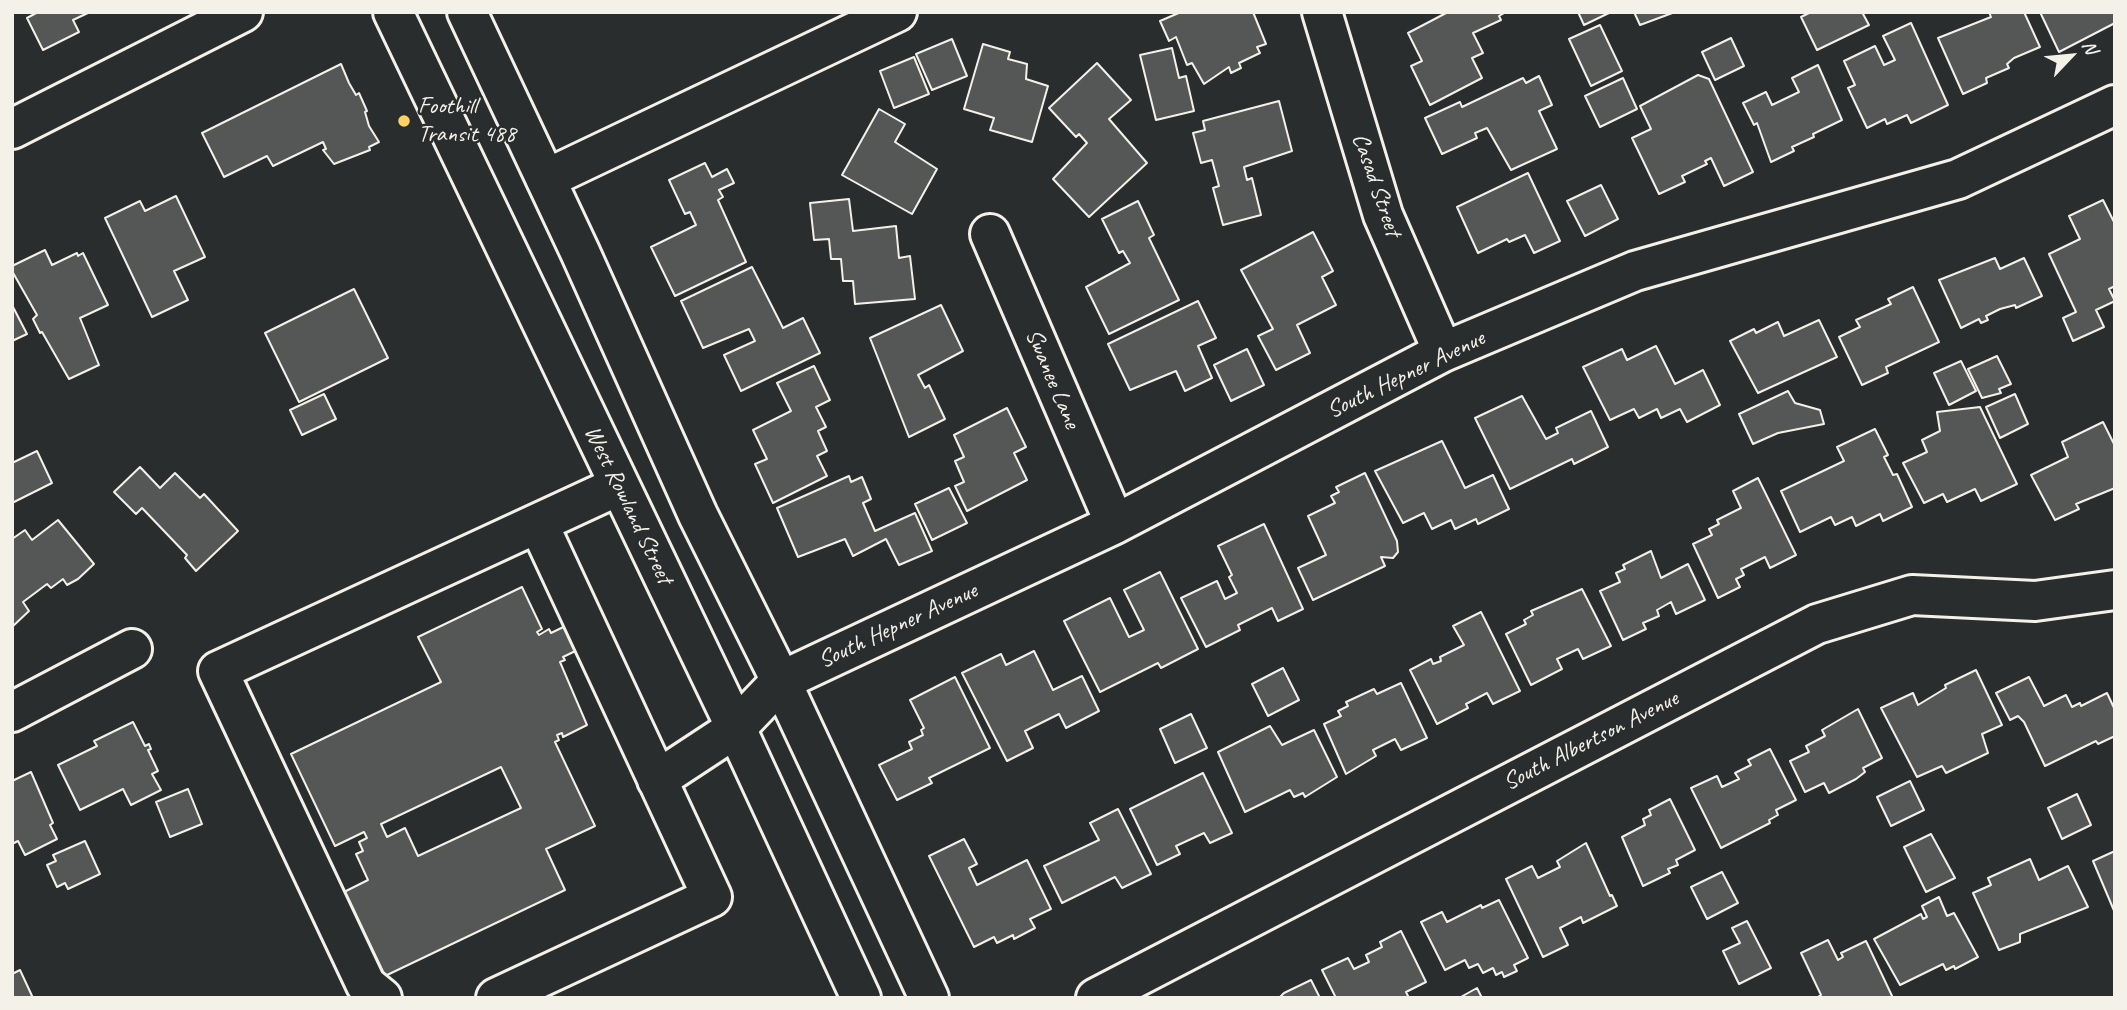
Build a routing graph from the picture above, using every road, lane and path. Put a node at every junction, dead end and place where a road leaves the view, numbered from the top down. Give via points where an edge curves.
1 (243, 12) edge
2 (393, 12) edge
3 (467, 12) edge
4 (897, 12) edge
5 (1322, 12) edge
6 (2115, 105) edge
7 (12, 129) edge
8 (546, 178) junction
9 (990, 234) dead end
10 (1443, 352) junction
11 (618, 486) junction
12 (538, 523) junction
13 (1115, 524) junction
14 (2115, 590) edge
15 (132, 649) dead end
16 (781, 681) junction
17 (12, 712) edge
18 (736, 728) junction
19 (657, 780) junction
20 (382, 998) edge
21 (496, 998) edge
22 (861, 998) edge
23 (929, 998) edge
24 (1096, 998) edge

1 - 7 street
2 - 11 street, West Rowland Street
3 - 8 street
4 - 8 street
5 - 10 street, Casad Street via 1383,215
6 - 10 street, South Hepner Avenue via 1958,179 1635,271
8 - 16 street via 698,515
9 - 13 street, Swanee Lane
10 - 13 street, South Hepner Avenue
11 - 12 street
11 - 18 street, West Rowland Street
12 - 19 street
12 - 20 street via 218,671 366,985
13 - 16 street, South Hepner Avenue
14 - 24 street, South Albertson Avenue via 2035,601 1912,595 1816,624
15 - 17 street
16 - 18 street, South Hepner Avenue
16 - 23 street
18 - 19 street, South Hepner Avenue
18 - 22 street, West Rowland Street
19 - 21 street via 712,897

